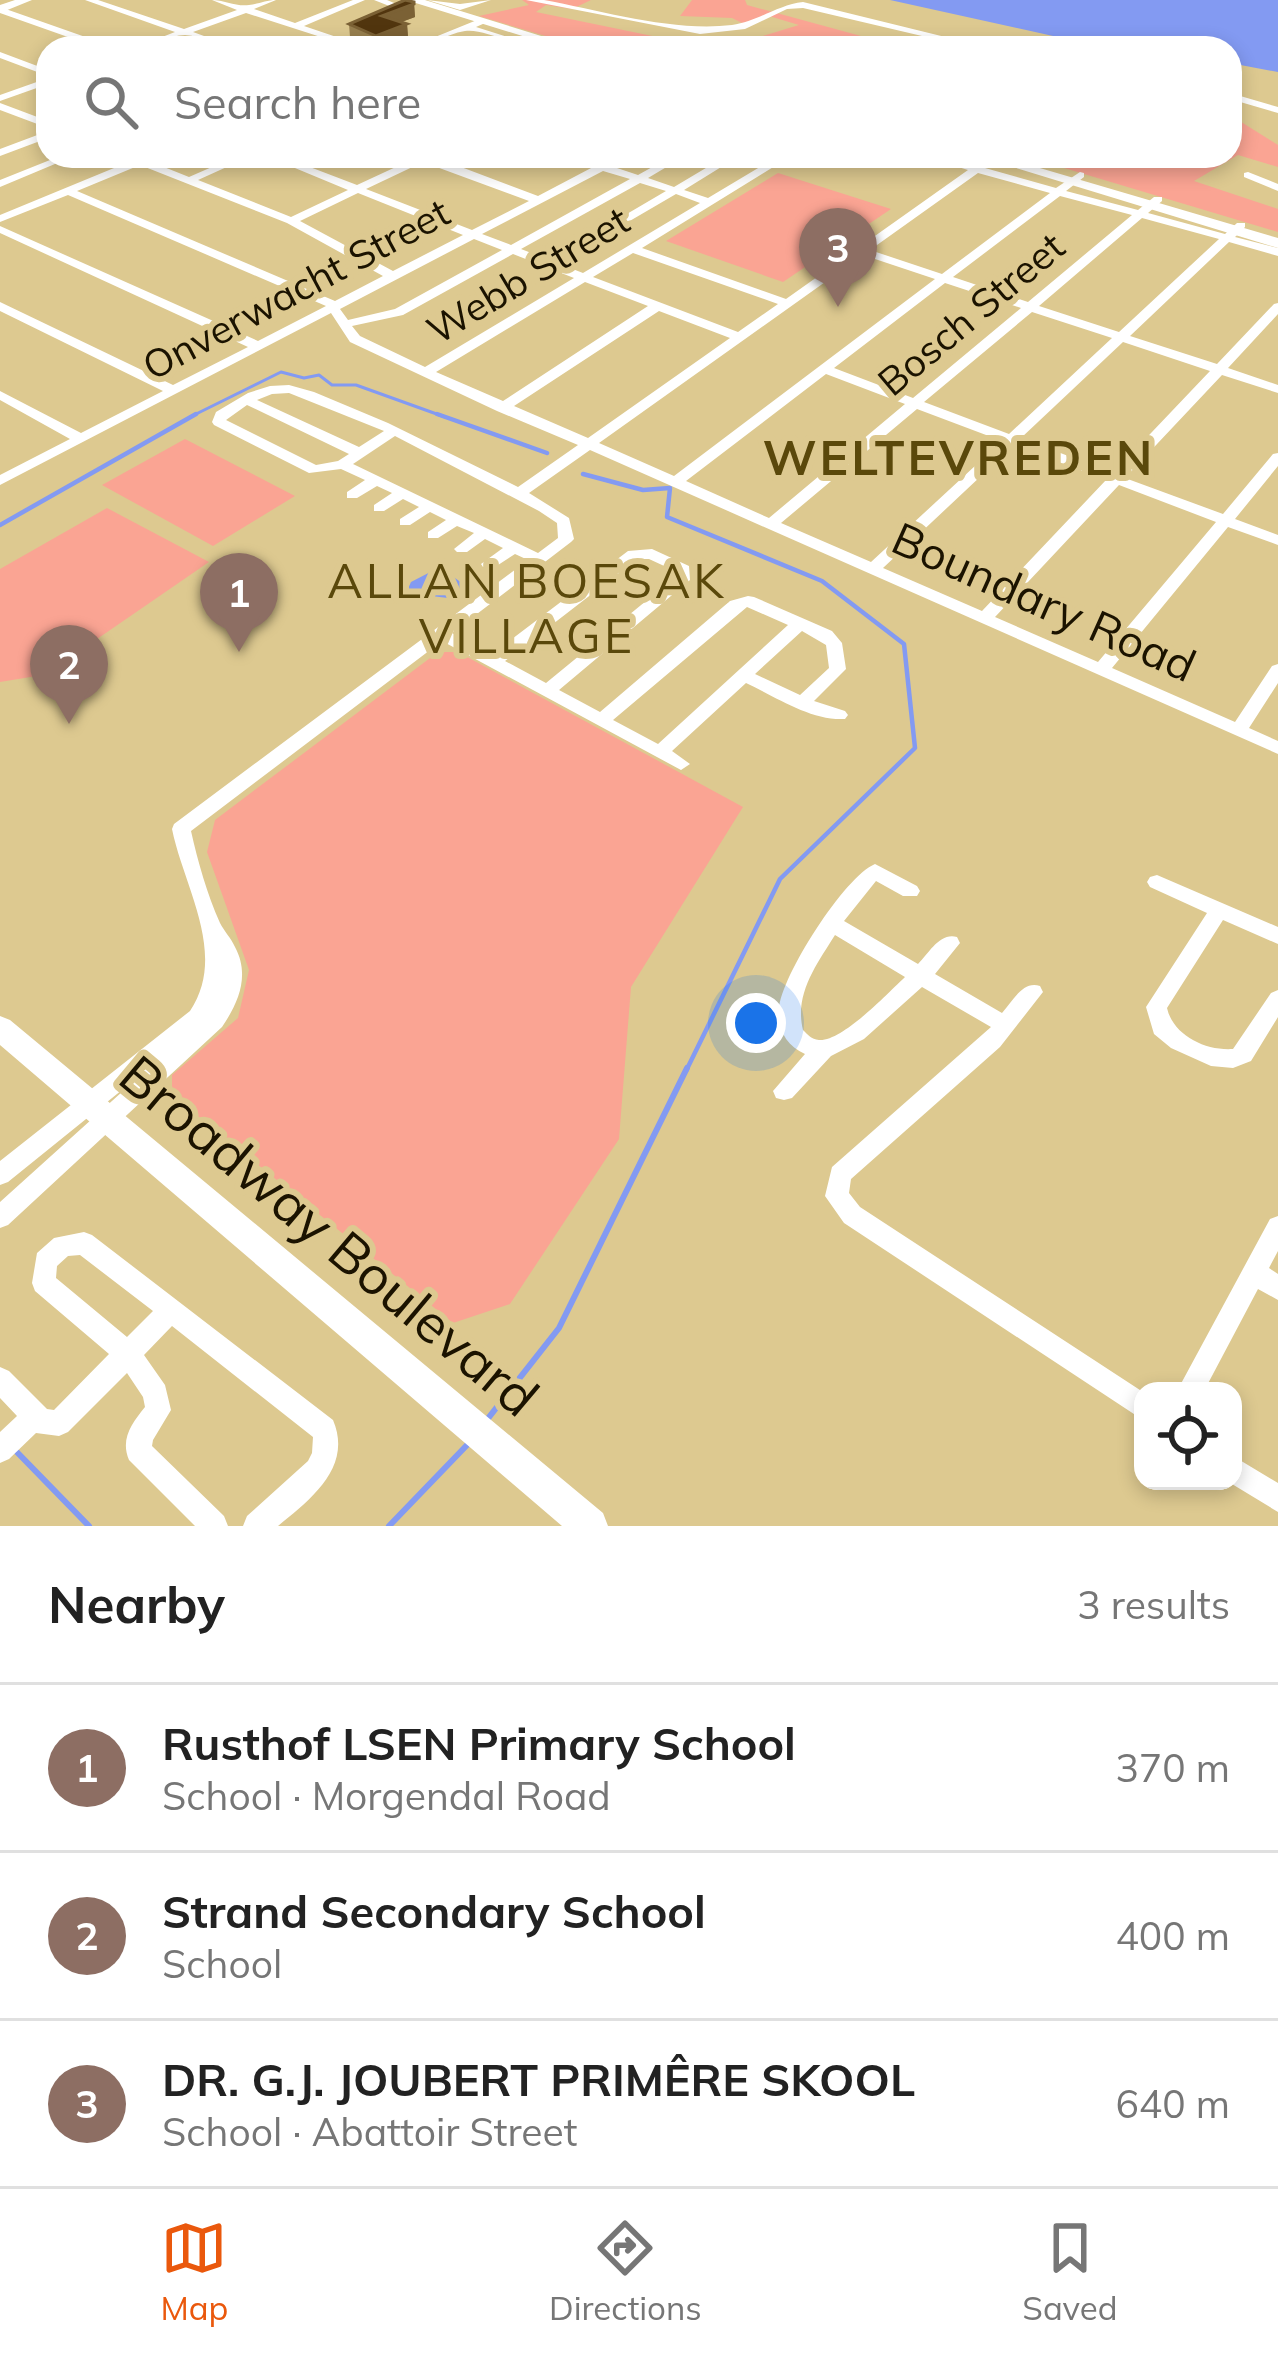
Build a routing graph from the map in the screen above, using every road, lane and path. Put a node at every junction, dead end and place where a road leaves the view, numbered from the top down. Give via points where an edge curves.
1 (26, 0) edge
2 (89, 0) edge
3 (216, 0) edge
4 (272, 0) edge
5 (362, 0) edge
6 (378, 0) edge
7 (431, 0) edge
8 (488, 0) edge
9 (530, 0) edge
10 (403, 3) edge
11 (791, 3) edge
12 (652, 8) dead end
13 (0, 9) edge
14 (245, 10) junction
15 (377, 18) edge
16 (634, 19) junction
17 (474, 24) junction
18 (295, 26) junction
19 (344, 31) edge
20 (184, 32) junction
21 (75, 36) edge
22 (173, 36) edge
23 (196, 36) edge
24 (326, 36) edge
25 (332, 36) edge
26 (444, 36) edge
27 (502, 36) edge
28 (516, 36) edge
29 (524, 36) edge
30 (930, 36) edge
31 (0, 55) edge
32 (36, 72) edge
33 (36, 83) edge
34 (1242, 99) edge
35 (0, 102) edge
36 (1273, 108) edge
37 (25, 115) junction
38 (36, 119) edge
39 (0, 124) edge
40 (36, 139) edge
41 (0, 153) edge
42 (39, 168) edge
43 (118, 168) edge
44 (163, 168) edge
45 (218, 168) edge
46 (303, 168) edge
47 (400, 168) edge
48 (452, 168) edge
49 (600, 168) edge
50 (610, 168) edge
51 (658, 168) edge
52 (713, 168) edge
53 (766, 168) edge
54 (979, 168) edge
55 (1010, 168) edge
56 (1034, 168) edge
57 (1248, 175) dead end
58 (1077, 177) junction
59 (640, 178) junction
60 (190, 180) junction
61 (0, 184) edge
62 (1278, 188) edge
63 (358, 189) junction
64 (675, 190) junction
65 (68, 191) junction
66 (1057, 192) junction
67 (538, 200) junction
68 (710, 202) junction
69 (1151, 206) junction
70 (588, 207) junction
71 (0, 219) edge
72 (624, 220) junction
73 (291, 221) junction
74 (0, 229) edge
75 (1235, 231) junction
76 (659, 232) junction
77 (470, 236) junction
78 (1278, 244) edge
79 (632, 248) junction
80 (508, 251) junction
81 (861, 251) junction
82 (392, 276) junction
83 (582, 278) junction
84 (943, 278) junction
85 (786, 303) junction
86 (0, 305) edge
87 (657, 306) junction
88 (332, 307) junction
89 (1030, 307) junction
90 (1278, 307) edge
91 (345, 323) junction
92 (738, 337) junction
93 (1121, 338) junction
94 (257, 346) junction
95 (824, 369) junction
96 (1219, 370) junction
97 (426, 372) junction
98 (1278, 389) edge
99 (174, 391) junction
100 (0, 395) edge
101 (247, 400) junction
102 (915, 404) junction
103 (502, 407) junction
104 (392, 432) junction
105 (82, 439) junction
106 (1012, 440) junction
107 (584, 444) junction
108 (442, 456) junction
109 (1278, 457) edge
110 (350, 458) junction
111 (427, 465) dead end
112 (1116, 478) junction
113 (376, 480) junction
114 (0, 481) edge
115 (674, 483) junction
116 (402, 493) junction
117 (520, 493) junction
118 (352, 495) dead end
119 (430, 506) junction
120 (379, 508) dead end
121 (457, 520) junction
122 (1226, 520) junction
123 (406, 522) dead end
124 (770, 525) junction
125 (484, 533) junction
126 (434, 536) dead end
127 (1278, 539) edge
128 (513, 548) junction
129 (462, 549) dead end
130 (540, 560) junction
131 (489, 564) dead end
132 (872, 570) junction
133 (985, 618) junction
134 (800, 623) junction
135 (440, 633) junction
136 (493, 662) junction
137 (1102, 669) junction
138 (1278, 670) edge
139 (744, 674) junction
140 (547, 691) junction
141 (802, 704) junction
142 (839, 715) dead end
143 (602, 720) junction
144 (1239, 730) junction
145 (1278, 748) edge
146 (661, 752) junction
147 (681, 764) dead end
148 (1157, 882) dead end
149 (910, 891) dead end
150 (1218, 912) junction
151 (833, 924) junction
152 (1278, 936) edge
153 (950, 944) dead end
154 (923, 976) junction
155 (1033, 992) dead end
156 (1278, 999) edge
157 (1006, 1026) junction
158 (0, 1028) edge
159 (824, 1049) junction
160 (784, 1090) dead end
161 (98, 1112) junction
162 (0, 1175) edge
163 (0, 1217) edge
164 (1278, 1227) edge
165 (1253, 1272) junction
166 (1278, 1288) edge
167 (171, 1310) junction
168 (127, 1355) junction
169 (0, 1380) edge
170 (1195, 1382) edge
171 (1134, 1401) edge
172 (14, 1437) edge
173 (1242, 1475) edge
174 (1278, 1499) edge
175 (214, 1526) edge
176 (257, 1526) edge
177 (590, 1526) edge

1 - 13 main road
2 - 20 street
3 - 14 street
4 - 14 street
5 - 18 street
6 - 10 street
7 - 8 street via 457,7
9 - 16 street
10 - 15 street
10 - 17 main road
11 - 16 street via 721,31
11 - 30 street
12 - 16 street
13 - 21 street
14 - 18 street
14 - 20 street
17 - 26 street
17 - 27 street
17 - 28 main road
17 - 29 main road
18 - 24 street
19 - 25 street
20 - 22 street
20 - 23 street
31 - 32 street
33 - 35 street
34 - 36 street
35 - 37 street
37 - 38 street
37 - 39 street
40 - 41 street
42 - 61 street
43 - 65 street
44 - 60 street
45 - 60 street
46 - 63 street
47 - 63 street
48 - 67 street
49 - 67 street, Onverwacht Street
50 - 59 street
51 - 59 street
52 - 64 street
53 - 68 street, Webb Street
54 - 81 street
55 - 66 street
56 - 58 main road
57 - 62 street
58 - 66 street
58 - 69 main road
59 - 64 street
59 - 70 street
60 - 73 street
63 - 73 street
63 - 77 street
64 - 68 street
64 - 72 street
65 - 71 street
65 - 88 street
66 - 69 street
66 - 84 street
67 - 77 street, Onverwacht Street
68 - 76 street, Webb Street
69 - 75 main road
69 - 89 street, Bosch Street
70 - 72 street
70 - 80 street
72 - 76 street
73 - 82 street
74 - 94 street
75 - 78 main road
75 - 93 street
76 - 79 street, Webb Street
77 - 80 street
77 - 82 street, Onverwacht Street
79 - 83 street, Webb Street
79 - 85 street
80 - 83 street
80 - 91 street via 396,313
81 - 84 street
81 - 85 street
82 - 88 street, Onverwacht Street
83 - 87 street
83 - 97 street, Webb Street
84 - 89 street
84 - 95 street
85 - 92 street
86 - 99 street
87 - 92 street
87 - 103 street
88 - 91 street, Boundary Road
88 - 94 street, Onverwacht Street
89 - 93 street
89 - 102 street, Bosch Street
90 - 96 street
91 - 97 street, Boundary Road via 362,343
92 - 107 street
93 - 96 street
93 - 106 street
94 - 99 street, Onverwacht Street
95 - 102 street
95 - 115 street
96 - 98 street
96 - 112 street
97 - 103 street, Boundary Road
99 - 105 street, Onverwacht Street
100 - 105 street
101 - 104 street via 299,390
101 - 110 street
101 - 110 street via 221,415 223,426 308,469
102 - 106 street
102 - 124 street, Bosch Street
103 - 107 street, Boundary Road
104 - 108 street via 409,449
104 - 110 street
105 - 114 street, Onverwacht Street
106 - 112 street
106 - 132 street
107 - 115 street, Boundary Road
107 - 117 street
108 - 111 street
108 - 117 street via 460,473
109 - 122 street
110 - 113 street
112 - 122 street
112 - 133 street
113 - 116 street
113 - 118 street
115 - 124 street, Boundary Road
116 - 119 street
116 - 120 street
117 - 130 street via 568,528
119 - 121 street
119 - 123 street
121 - 125 street
121 - 126 street
122 - 127 street
122 - 137 street
124 - 132 street, Boundary Road
125 - 128 street
125 - 129 street
128 - 130 street
128 - 131 street
130 - 135 street
132 - 133 street, Boundary Road
133 - 137 street, Boundary Road
134 - 139 street
134 - 141 street via 831,639 840,664
134 - 143 street via 741,602
135 - 136 street
135 - 161 street via 181,829 212,932 232,966 231,993 224,1010
136 - 140 street
136 - 140 street via 633,554 683,569 682,580
137 - 144 street, Boundary Road
138 - 144 street
139 - 141 street
139 - 146 street
140 - 143 street
141 - 142 street
143 - 146 street
144 - 145 street, Boundary Road
146 - 147 street
148 - 150 street
149 - 151 street via 875,871 853,888
150 - 152 street
150 - 156 street via 1156,1007 1158,1023 1212,1058 1234,1060
151 - 154 street
151 - 159 street via 792,991 789,1013 798,1040
153 - 154 street
154 - 157 street
154 - 159 street
155 - 157 street
157 - 171 street via 840,1174 837,1196 852,1215
158 - 161 main road, Broadway Boulevard
159 - 160 street
161 - 162 street
161 - 163 street
161 - 177 main road, Broadway Boulevard
164 - 165 street
165 - 166 street
165 - 170 street
167 - 168 street
167 - 168 street via 84,1244 49,1256 44,1283
167 - 176 street via 328,1435 323,1464
168 - 172 street via 64,1418
168 - 175 street via 158,1395 138,1451
169 - 172 street
173 - 174 street

